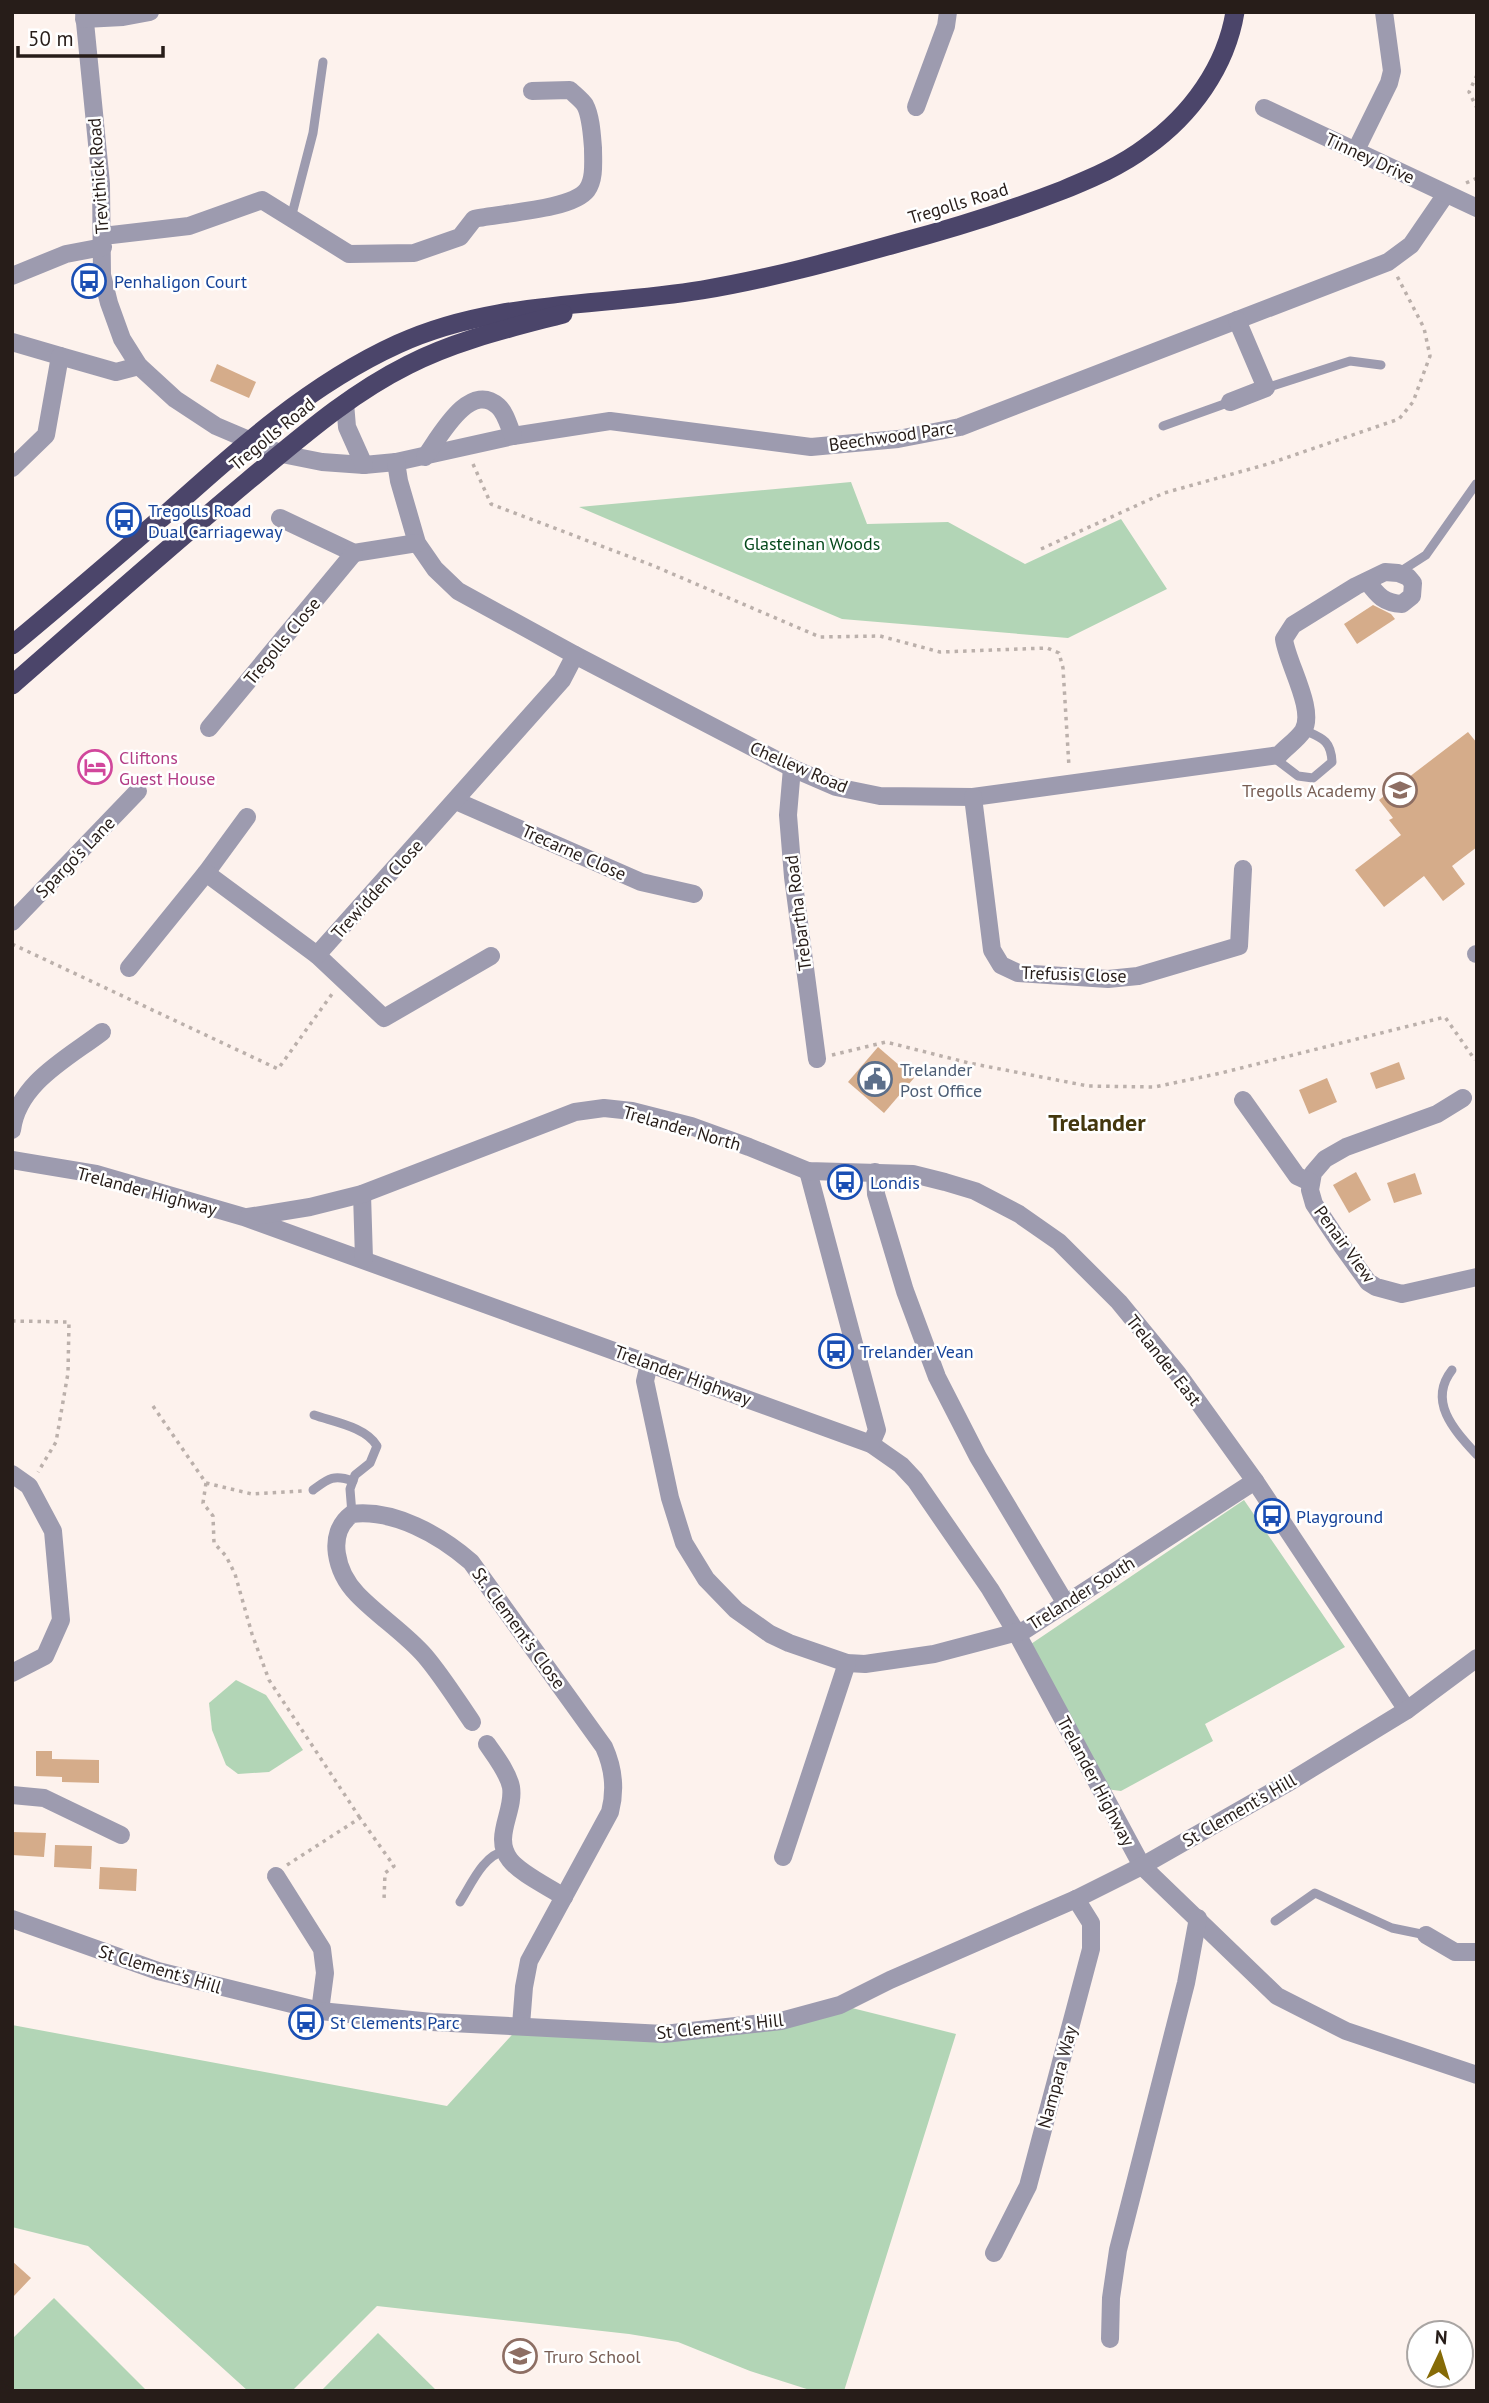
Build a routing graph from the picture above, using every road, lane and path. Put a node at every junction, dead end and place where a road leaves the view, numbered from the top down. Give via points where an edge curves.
1 (150, 12) edge
2 (948, 12) edge
3 (1235, 12) edge
4 (1384, 12) edge
5 (84, 15) edge
6 (323, 62) dead end
7 (1477, 75) edge
8 (532, 91) dead end
9 (916, 107) dead end
10 (1264, 108) dead end
11 (1477, 108) edge
12 (1356, 150) junction
13 (1446, 194) junction
14 (1477, 208) edge
15 (291, 218) junction
16 (103, 241) junction
17 (1388, 262) junction
18 (12, 276) edge
19 (608, 302) junction
20 (1237, 320) junction
21 (12, 342) edge
22 (60, 356) junction
23 (1381, 365) dead end
24 (139, 366) junction
25 (1266, 388) junction
26 (1230, 402) joint
27 (345, 403) junction
28 (1163, 426) dead end
29 (513, 436) junction
30 (249, 440) junction
31 (465, 448) junction
32 (282, 454) junction
33 (425, 457) junction
34 (397, 462) junction
35 (364, 465) junction
36 (12, 468) edge
37 (1476, 484) edge
38 (279, 518) dead end
39 (418, 543) junction
40 (1041, 549) dead end
41 (354, 554) junction
42 (1398, 573) junction
43 (1367, 582) junction
44 (12, 645) edge
45 (575, 655) junction
46 (12, 685) edge
47 (209, 728) dead end
48 (1304, 730) junction
49 (1273, 757) junction
50 (792, 768) junction
51 (1070, 783) junction
52 (138, 792) dead end
53 (973, 797) junction
54 (456, 801) junction
55 (247, 817) dead end
56 (1243, 869) dead end
57 (206, 873) junction
58 (694, 894) dead end
59 (12, 922) edge
60 (12, 944) edge
61 (317, 955) junction
62 (491, 956) dead end
63 (130, 968) dead end
64 (342, 979) junction
65 (102, 1032) dead end
66 (817, 1059) joint
67 (1476, 1061) edge
68 (1463, 1098) dead end
69 (1244, 1100) dead end
70 (12, 1130) edge
71 (12, 1160) edge
72 (808, 1171) junction
73 (875, 1172) junction
74 (1310, 1182) junction
75 (362, 1194) junction
76 (244, 1217) junction
77 (363, 1259) junction
78 (1477, 1277) edge
79 (12, 1321) edge
80 (649, 1364) junction
81 (1452, 1370) dead end
82 (153, 1406) dead end
83 (314, 1415) dead end
84 (871, 1444) junction
85 (1477, 1455) edge
86 (12, 1474) edge
87 (352, 1481) junction
88 (1255, 1481) junction
89 (206, 1483) junction
90 (29, 1486) junction
91 (313, 1490) joint
92 (352, 1514) junction
93 (1066, 1604) junction
94 (1016, 1632) junction
95 (1477, 1658) edge
96 (847, 1663) junction
97 (12, 1673) edge
98 (1407, 1710) junction
99 (472, 1721) dead end
100 (487, 1744) dead end
101 (12, 1795) edge
102 (360, 1818) junction
103 (121, 1835) dead end
104 (505, 1852) junction
105 (783, 1857) dead end
106 (1142, 1866) junction
107 (276, 1876) joint
108 (564, 1897) junction
109 (1076, 1899) junction
110 (384, 1900) dead end
111 (460, 1902) dead end
112 (1198, 1918) junction
113 (12, 1919) edge
114 (1275, 1921) dead end
115 (1426, 1935) joint
116 (1477, 1952) edge
117 (320, 2011) junction
118 (521, 2025) junction
119 (1477, 2075) edge
120 (994, 2253) dead end
121 (1110, 2339) dead end

1 - 5 street via 123,17
2 - 9 street
3 - 19 highway, Tregolls Road via 1223,58 1197,99 1144,149 1101,174 962,226 836,260 703,290
4 - 12 street via 1392,71
5 - 16 street, Trevithick Road
6 - 15 lane via 313,133
7 - 11 path via 1469,92
8 - 15 street via 570,90 585,106 594,168 588,189 575,201 474,219 460,237 414,253 349,254
10 - 12 street, Tinney Drive
12 - 13 street, Tinney Drive
13 - 14 street, Tinney Drive
13 - 17 street, Beechwood Parc via 1411,245
15 - 16 street via 262,200 188,226
16 - 18 street
16 - 24 street, Trevithick Road via 102,275 109,303 122,339
17 - 20 street, Beechwood Parc
17 - 40 path via 1412,301 1430,356 1413,402 1399,419 1268,464 1164,493
19 - 27 highway, Tregolls Road via 450,346
19 - 30 highway, Tregolls Road via 527,308 436,329 357,364
20 - 25 street
20 - 29 street, Beechwood Parc via 960,427 898,439 811,447 610,421
21 - 22 street
22 - 24 street via 116,372
22 - 36 street via 46,435
23 - 25 lane via 1350,361
24 - 30 street, Trevithick Road via 175,399 216,426
25 - 26 street
26 - 28 lane
27 - 32 highway, Tregolls Road
27 - 35 street via 347,427
29 - 31 street, Beechwood Parc
29 - 33 street via 497,404 468,403
30 - 32 street, Trevithick Road
30 - 44 highway, Tregolls Road
31 - 33 street, Beechwood Parc
31 - 51 path via 491,504 654,566 820,637 880,636 940,652 1047,648 1059,653
32 - 35 street, Beechwood Parc
32 - 46 highway, Tregolls Road
33 - 34 street, Beechwood Parc
34 - 35 street, Beechwood Parc
34 - 39 street, Chellew Road
37 - 42 lane via 1426,555
38 - 41 street
39 - 41 street
39 - 45 street, Chellew Road via 435,569 458,591
41 - 47 street, Tregolls Close
42 - 43 street via 1385,572
42 - 43 street via 1413,583 1412,596 1402,604 1380,598
43 - 48 street via 1293,625 1284,639 1305,706
45 - 50 street, Chellew Road
45 - 54 street, Trewidden Close via 562,680
48 - 49 street
48 - 49 lane via 1324,739 1331,749 1332,762 1323,772 1313,778 1298,776
49 - 51 street, Chellew Road
50 - 53 street, Chellew Road via 836,787 880,796
50 - 66 street, Trebartha Road via 788,815 793,877
51 - 53 street, Chellew Road
52 - 59 street, Spargo's Lane
53 - 56 street, Trefusis Close via 992,950 1001,965 1018,973 1108,979 1138,976 1239,946
54 - 58 street, Trecarne Close via 641,882
54 - 61 street, Trewidden Close
55 - 57 street
57 - 61 street, Trewidden Close
57 - 63 street
60 - 64 path via 278,1069
61 - 64 street
62 - 64 street via 384,1018
65 - 70 street via 26,1093
66 - 67 path via 886,1042 1088,1086 1155,1087 1445,1017
68 - 74 street, Penair View via 1437,1114 1335,1153 1318,1166
69 - 74 street, Penair View via 1297,1176
71 - 76 street, Trelander Highway via 96,1174
72 - 73 street, Trelander East
72 - 75 street, Trelander North via 691,1126 604,1108 575,1112
72 - 84 street via 877,1430
73 - 88 street, Trelander East via 913,1174 975,1191 1059,1242 1119,1302
73 - 93 street via 876,1194 905,1291 937,1377 978,1457
74 - 78 street, Penair View via 1314,1204 1376,1287 1402,1294
75 - 76 street, Trelander North
75 - 77 street
76 - 77 street, Trelander Highway
77 - 80 street, Trelander Highway
79 - 90 path via 69,1322 68,1373 56,1442
80 - 84 street, Trelander Highway
80 - 96 street, Trelander South via 645,1381 670,1498 694,1562 720,1595 752,1622 789,1643
81 - 85 lane via 1443,1381 1445,1413
82 - 89 path
83 - 87 lane via 372,1437 377,1446 370,1462
84 - 94 street, Trelander Highway via 901,1465 927,1495
86 - 90 street
87 - 91 lane via 329,1479
87 - 92 lane
88 - 93 street, Trelander South
88 - 98 street, Trelander East
89 - 91 path via 252,1494
89 - 102 path via 203,1503 213,1516 214,1543 235,1574 269,1680
90 - 97 street via 53,1531 61,1620 45,1656
92 - 99 street via 339,1527 335,1542 349,1582 424,1654
92 - 108 street, St. Clement's Close via 409,1524 443,1540 471,1562 604,1746 614,1785 610,1812
93 - 94 street, Trelander South
94 - 96 street, Trelander South via 934,1654 873,1664
94 - 106 street, Trelander Highway
95 - 98 street, St Clement's Hill
96 - 105 street
98 - 106 street, St Clement's Hill
100 - 104 street via 511,1786 502,1835
101 - 103 street via 44,1798
102 - 107 path
102 - 110 path via 394,1866 385,1873
104 - 108 street via 514,1864
104 - 111 lane via 487,1861
106 - 109 street, St Clement's Hill
106 - 112 street, Trelander Highway
107 - 117 street via 322,1949
108 - 118 street, St. Clement's Close via 529,1961
109 - 118 street, St Clement's Hill via 840,2005 781,2021 664,2034
109 - 120 street, Nampara Way via 1091,1923 1091,1949 1028,2186
112 - 119 street, Trelander Highway via 1277,1996 1346,2032
112 - 121 street via 1186,1983 1118,2250
113 - 117 street, St Clement's Hill via 158,1971
114 - 115 lane via 1315,1893 1392,1928
115 - 116 street via 1455,1952
117 - 118 street, St Clement's Hill

